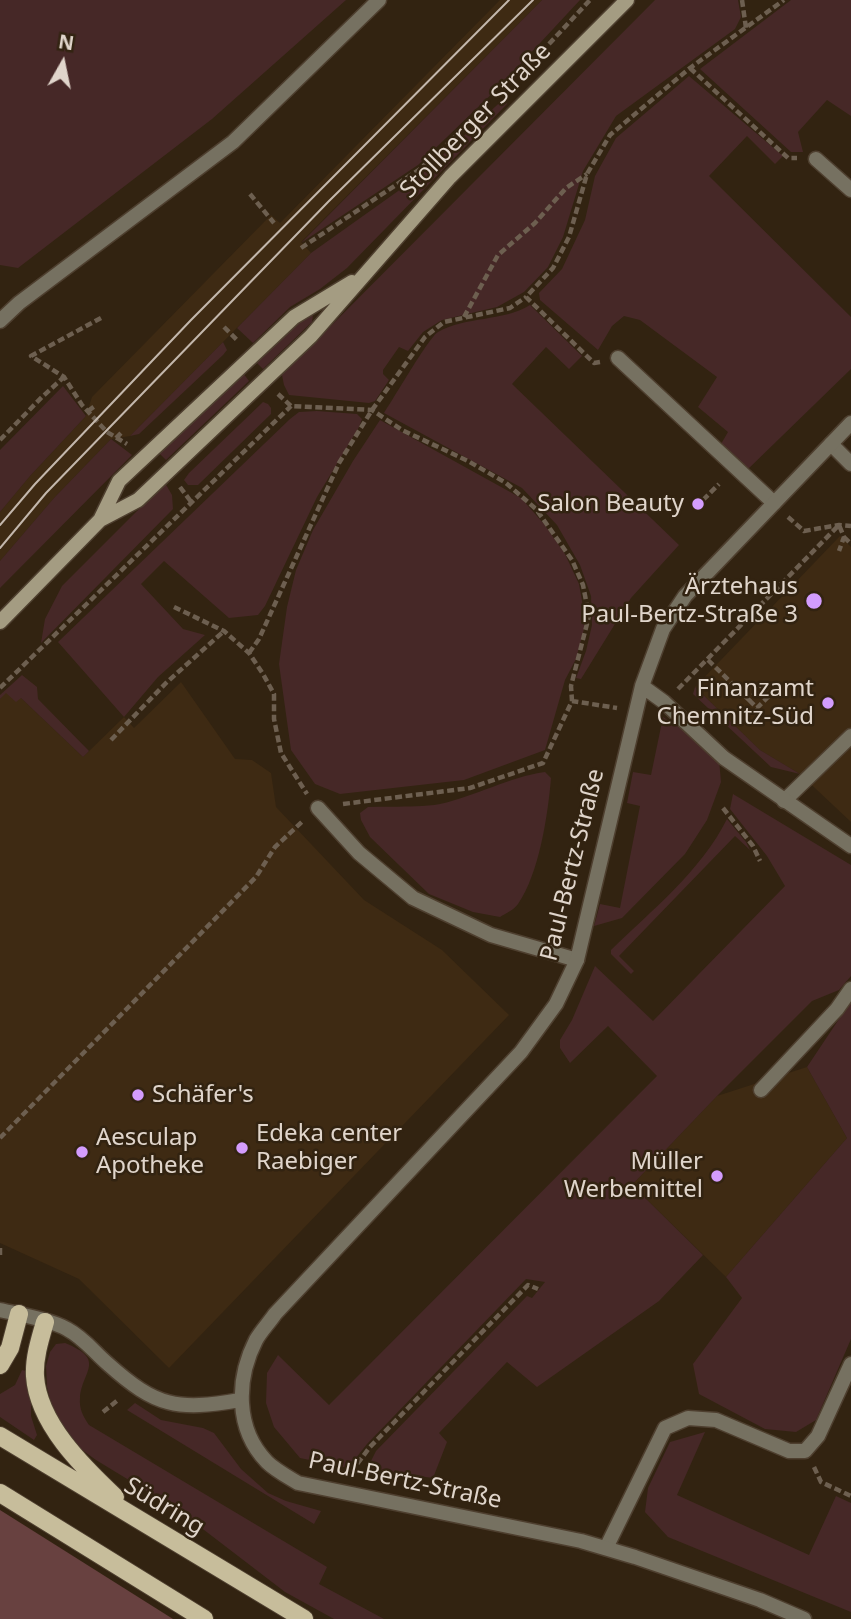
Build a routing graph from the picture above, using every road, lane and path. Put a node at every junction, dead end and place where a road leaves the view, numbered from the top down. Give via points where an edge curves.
1 (379, 0) edge
2 (627, 0) edge
3 (742, 0) edge
4 (784, 0) edge
5 (746, 27) junction
6 (690, 68) junction
7 (478, 116) dead end
8 (816, 159) joint
9 (587, 174) junction
10 (851, 190) edge
11 (250, 194) dead end
12 (274, 223) dead end
13 (301, 248) dead end
14 (362, 276) junction
15 (526, 297) junction
16 (464, 317) junction
17 (101, 318) dead end
18 (0, 321) edge
19 (224, 327) dead end
20 (242, 344) dead end
21 (618, 358) joint
22 (64, 377) junction
23 (95, 405) dead end
24 (372, 410) junction
25 (88, 411) junction
26 (851, 423) edge
27 (123, 431) dead end
28 (116, 438) junction
29 (0, 440) edge
30 (136, 443) dead end
31 (831, 444) junction
32 (851, 464) edge
33 (175, 481) dead end
34 (719, 484) dead end
35 (703, 500) dead end
36 (192, 503) junction
37 (774, 503) junction
38 (100, 520) junction
39 (839, 525) junction
40 (851, 526) edge
41 (844, 537) junction
42 (851, 544) edge
43 (839, 551) dead end
44 (174, 607) dead end
45 (0, 622) edge
46 (224, 631) junction
47 (249, 653) junction
48 (708, 660) junction
49 (642, 686) junction
50 (761, 686) dead end
51 (0, 688) edge
52 (770, 695) dead end
53 (749, 699) junction
54 (572, 701) junction
55 (664, 702) junction
56 (636, 711) junction
57 (851, 736) edge
58 (111, 740) dead end
59 (784, 800) junction
60 (318, 808) junction
61 (723, 808) dead end
62 (293, 829) dead end
63 (851, 846) edge
64 (760, 860) dead end
65 (577, 960) junction
66 (851, 989) edge
67 (761, 1090) dead end
68 (0, 1138) edge
69 (0, 1248) edge
70 (0, 1257) edge
71 (538, 1289) dead end
72 (0, 1310) edge
73 (19, 1314) junction
74 (45, 1322) junction
75 (851, 1364) edge
76 (0, 1365) edge
77 (240, 1400) junction
78 (0, 1436) edge
79 (806, 1451) junction
80 (335, 1492) junction
81 (0, 1493) edge
82 (851, 1496) edge
83 (137, 1519) junction
84 (606, 1548) junction
85 (204, 1619) edge
86 (304, 1619) edge
87 (804, 1619) edge

1 - 18 street via 233,142
2 - 14 main road, Stollberger Straße via 450,177
3 - 5 path
4 - 5 path
5 - 6 path
6 - 8 path via 788,158
6 - 9 path via 610,135
7 - 13 path via 420,169
8 - 10 street
9 - 15 path via 569,237 553,268
9 - 16 path via 566,188 498,255
11 - 12 path
14 - 38 main road, Stollberger Straße via 311,336 138,499
14 - 38 main road, Stollberger Straße via 294,317 243,363 119,481
15 - 16 path via 510,308
15 - 21 path via 594,363
16 - 24 path via 444,322 425,337
17 - 22 path via 32,356
19 - 20 path
21 - 37 street
22 - 25 path
22 - 29 path
23 - 25 path
24 - 36 path via 291,406
24 - 47 path via 339,463
24 - 54 path via 506,483 536,509 558,540 583,585 589,616 571,686
25 - 28 path
26 - 31 street, Paul-Bertz-Straße
27 - 28 path
28 - 30 path via 125,444
31 - 32 street
31 - 37 street, Paul-Bertz-Straße
33 - 36 path
34 - 35 path
36 - 51 path
37 - 39 path via 804,531
37 - 49 street, Paul-Bertz-Straße via 685,596 663,629
38 - 45 main road, Stollberger Straße
39 - 40 path
39 - 41 path
39 - 48 path
41 - 42 path
41 - 43 path
44 - 46 path
46 - 47 path
46 - 58 path
47 - 60 path via 274,694 281,753
48 - 53 path
48 - 55 path
49 - 55 street
49 - 56 street, Paul-Bertz-Straße
50 - 53 path
52 - 53 path via 757,708
54 - 56 path
54 - 60 path via 543,763 470,788
55 - 59 street via 724,758
56 - 65 street, Paul-Bertz-Straße
57 - 59 street
59 - 63 street
60 - 65 street via 359,853 413,898 491,935
61 - 64 path
62 - 68 path via 256,877
65 - 77 street, Paul-Bertz-Straße via 556,1004 521,1052 275,1314 256,1340
66 - 67 street
69 - 70 path
71 - 80 path via 528,1284 370,1447
72 - 73 street
73 - 74 street
73 - 76 main road
74 - 77 street via 65,1327 85,1340 141,1392 170,1404 201,1406
74 - 83 main road via 35,1362 41,1403 80,1461
75 - 79 street via 818,1437
77 - 80 street, Paul-Bertz-Straße via 247,1435 267,1462 298,1483
78 - 83 main road, Südring
79 - 82 path via 821,1482
79 - 84 street via 789,1451 716,1420 688,1418 666,1429
80 - 84 street, Paul-Bertz-Straße
81 - 85 main road
83 - 86 main road, Südring
84 - 87 street, Paul-Bertz-Straße

